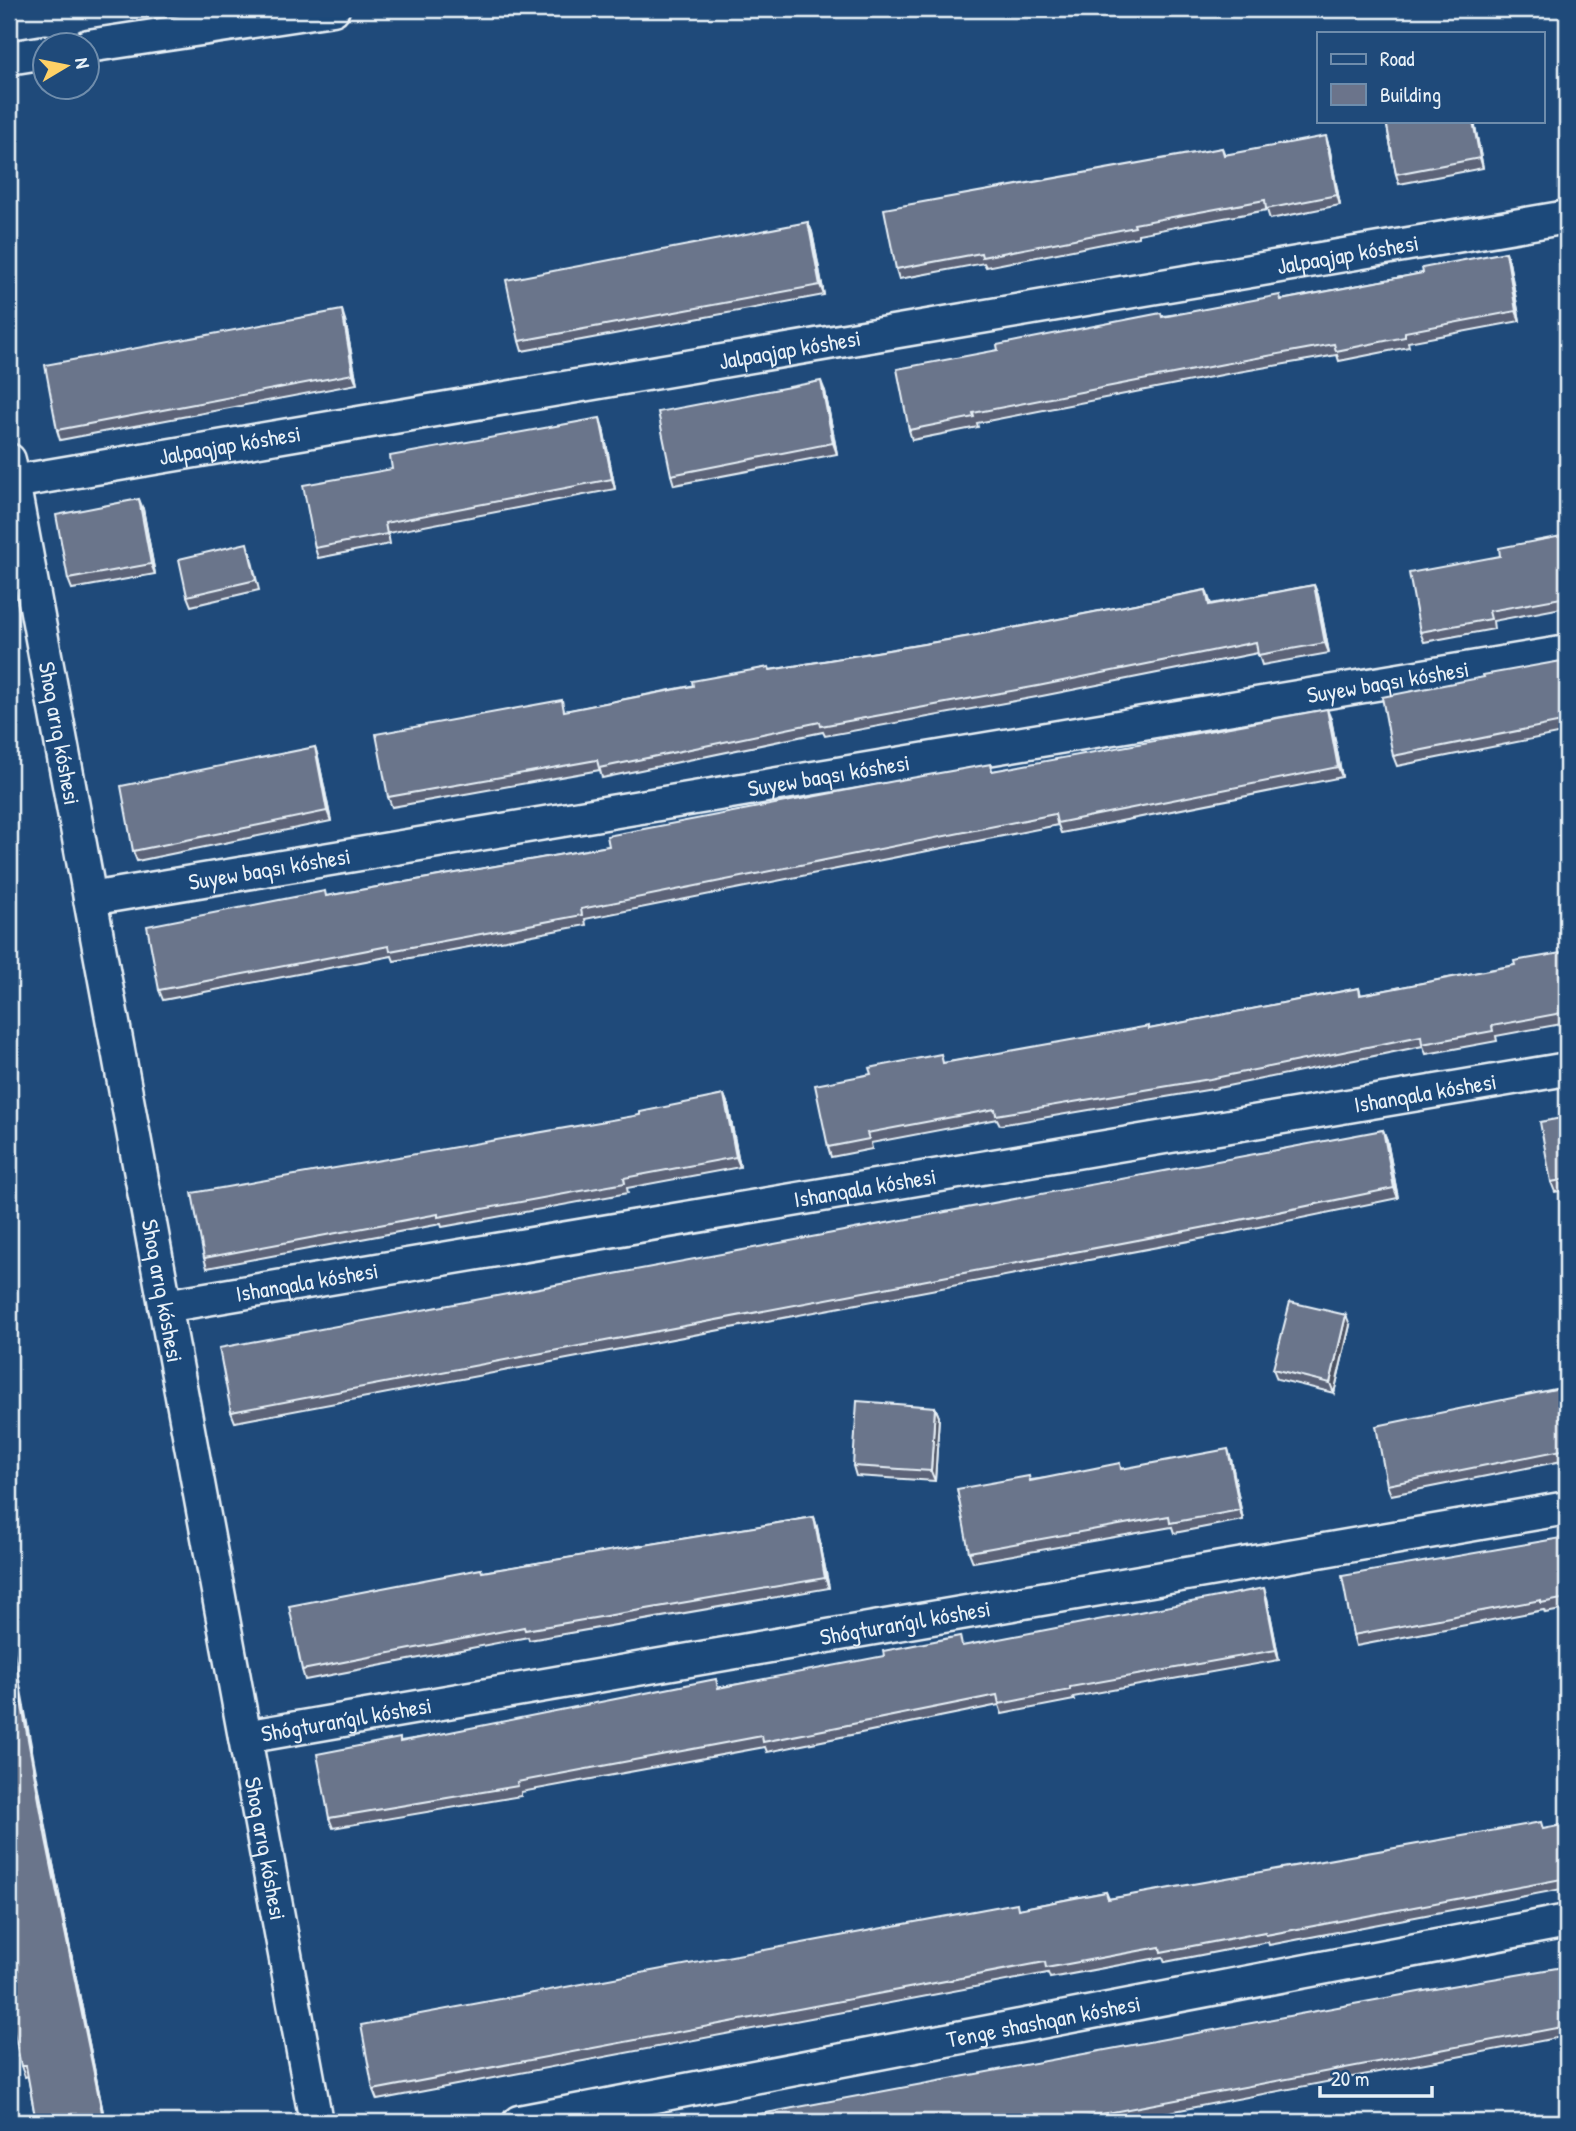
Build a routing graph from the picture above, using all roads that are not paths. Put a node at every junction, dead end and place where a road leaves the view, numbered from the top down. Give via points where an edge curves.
1 (333, 9) edge
2 (102, 44) edge
3 (32, 54) edge
4 (9, 58) edge
5 (1567, 217) edge
6 (11, 471) edge
7 (1567, 652) edge
8 (90, 900) junction
9 (1567, 1069) edge
10 (165, 1306) junction
11 (1567, 1508) edge
12 (244, 1737) junction
13 (1567, 1921) edge
14 (316, 2122) edge
15 (519, 2122) edge

1 - 2 street
3 - 4 street
5 - 6 street, Jalpaqjap kóshesi
6 - 8 street, Shoq arıq kóshesi
7 - 8 street, Suyew baqsı kóshesi
8 - 10 street, Shoq arıq kóshesi
9 - 10 street, Ishanqala kóshesi
10 - 12 street, Shoq arıq kóshesi
11 - 12 street, Shógturanǵıl kóshesi
12 - 14 street, Shoq arıq kóshesi
13 - 15 street, Tenge shashqan kóshesi

